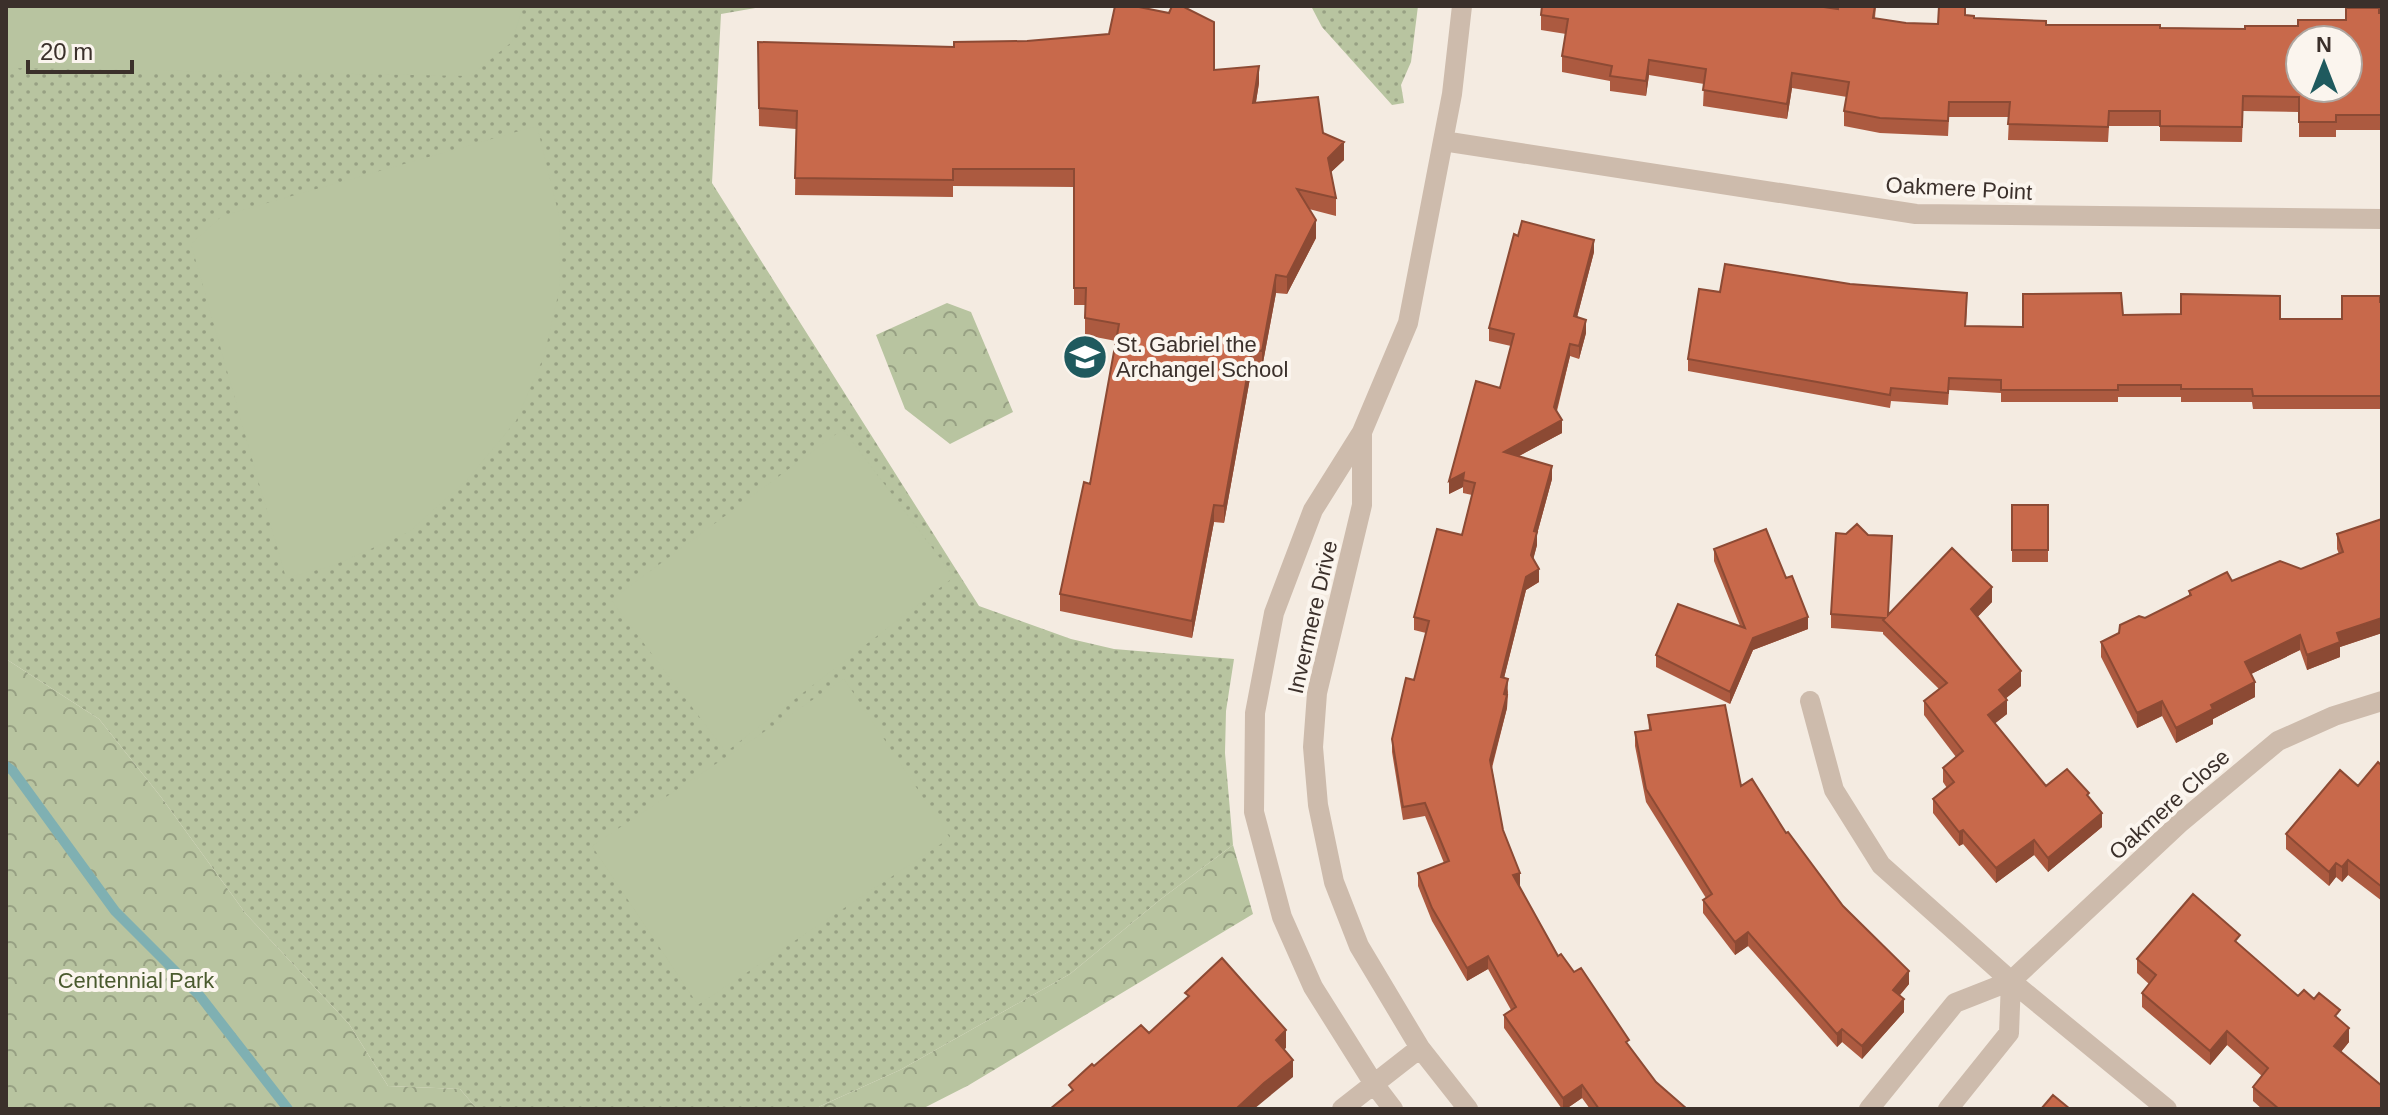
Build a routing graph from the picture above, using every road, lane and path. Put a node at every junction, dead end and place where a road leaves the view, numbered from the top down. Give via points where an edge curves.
1 (1462, 6) edge
2 (1443, 141) junction
3 (2382, 219) edge
4 (1362, 432) junction
5 (1810, 701) dead end
6 (2382, 701) edge
7 (2011, 981) junction
8 (1420, 1048) junction
9 (1374, 1084) junction
10 (1342, 1109) edge
11 (1393, 1109) edge
12 (1468, 1109) edge
13 (1869, 1109) edge
14 (1948, 1109) edge
15 (2167, 1109) edge

1 - 2 street, Invermere Drive
2 - 3 street, Oakmere Point via 1916,214
2 - 4 street, Invermere Drive via 1408,323
4 - 8 street, Invermere Drive via 1362,505 1317,693 1317,790 1334,882 1359,946
4 - 9 street, Invermere Drive via 1313,510 1274,613 1255,713 1254,812 1282,917 1313,987
5 - 7 street via 1834,790 1881,865
6 - 7 street, Oakmere Close via 2278,741 2181,822
7 - 13 street, Oakmere Close via 1955,1003
7 - 14 street via 2009,1033
7 - 15 street
8 - 9 street
8 - 12 street, Invermere Drive
9 - 10 street
9 - 11 street, Invermere Drive

